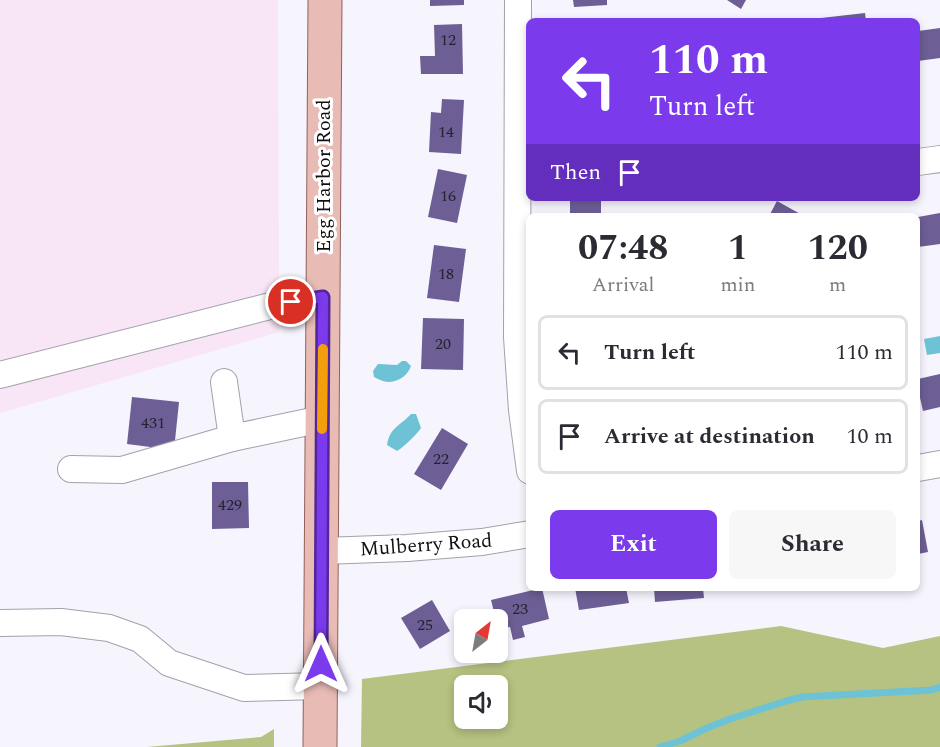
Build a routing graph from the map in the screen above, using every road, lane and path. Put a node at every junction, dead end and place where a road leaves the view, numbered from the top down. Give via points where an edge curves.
1 (325, 0) edge
2 (518, 0) edge
3 (940, 159) edge
4 (920, 162) edge
5 (323, 297) junction
6 (0, 375) edge
7 (224, 382) dead end
8 (322, 419) junction
9 (232, 438) junction
10 (526, 440) edge
11 (940, 464) edge
12 (920, 468) edge
13 (71, 469) dead end
14 (526, 535) edge
15 (322, 551) junction
16 (3, 626) edge
17 (320, 686) junction
18 (320, 747) edge

1 - 5 main road, Egg Harbor Road
2 - 10 street via 517,337
3 - 4 street
5 - 6 street via 274,305
5 - 8 main road, Egg Harbor Road
7 - 9 street
8 - 9 street
8 - 15 main road, Egg Harbor Road
9 - 13 street via 122,470
11 - 12 street
14 - 15 street, Mulberry Road via 417,548
15 - 17 main road, Egg Harbor Road
16 - 17 street via 61,622 109,628 140,639 169,663 244,688
17 - 18 main road, Egg Harbor Road

